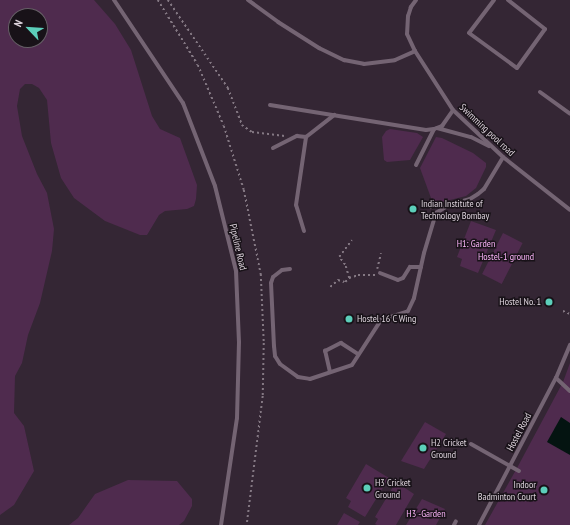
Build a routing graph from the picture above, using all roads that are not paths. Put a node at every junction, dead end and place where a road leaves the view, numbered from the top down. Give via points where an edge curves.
1 (114, 0) edge
2 (248, 0) edge
3 (416, 0) edge
4 (494, 0) edge
5 (508, 0) edge
6 (415, 51) junction
7 (540, 92) dead end
8 (270, 105) dead end
9 (453, 110) junction
10 (570, 114) edge
11 (334, 115) junction
12 (435, 129) junction
13 (306, 138) junction
14 (273, 148) dead end
15 (493, 148) junction
16 (503, 157) junction
17 (416, 165) dead end
18 (570, 210) edge
19 (304, 231) dead end
20 (421, 267) junction
21 (290, 269) dead end
22 (380, 273) dead end
23 (570, 345) edge
24 (358, 354) junction
25 (330, 372) junction
26 (556, 378) junction
27 (570, 391) edge
28 (470, 444) dead end
29 (510, 466) junction
30 (519, 471) dead end
31 (222, 525) edge
32 (479, 525) edge

1 - 31 lane, Pipeline Road via 183,103 215,186 236,271 239,342 237,418
2 - 6 lane via 319,48 344,60 364,64 395,60
3 - 6 lane, Swimming pool road via 408,16 407,34
4 - 5 lane via 469,33 517,68 545,29
6 - 9 lane, Swimming pool road
7 - 10 lane
8 - 11 lane
9 - 12 lane via 442,126
9 - 15 lane, Swimming pool road
11 - 12 lane via 426,130
11 - 13 lane
12 - 15 lane via 470,137
12 - 17 lane
13 - 14 lane via 297,136
13 - 19 lane via 296,205
15 - 16 lane, Swimming pool road
16 - 18 lane, Swimming pool road
16 - 20 lane via 484,189 470,199 449,205 436,213
20 - 22 lane via 410,267 403,278 398,280
20 - 24 lane via 408,312 381,320
21 - 25 lane via 282,270 273,277 271,283 275,356 280,364 298,377 310,379
23 - 26 lane, Hostel Road
24 - 25 lane via 352,364
24 - 25 lane via 341,343 325,351
26 - 27 lane
26 - 29 lane, Hostel Road
28 - 29 lane
29 - 30 lane
29 - 32 lane, Hostel Road

